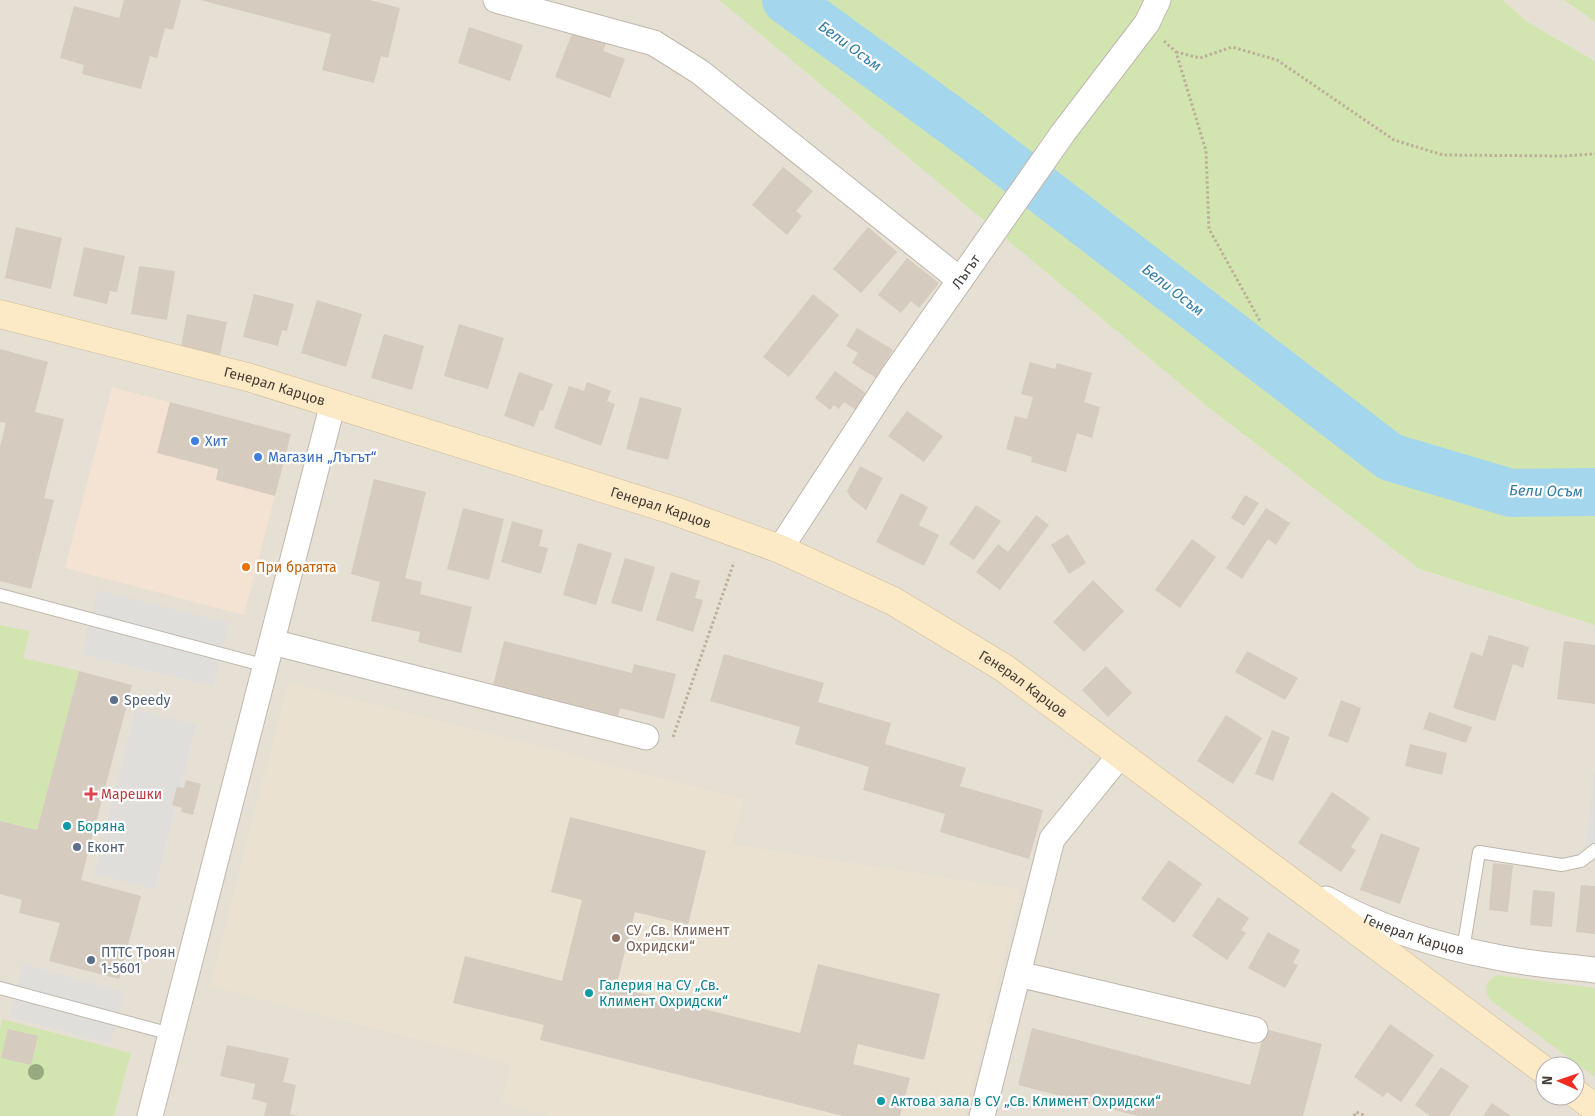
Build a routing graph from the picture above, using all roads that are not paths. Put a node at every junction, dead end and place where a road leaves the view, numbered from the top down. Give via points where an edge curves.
1 (496, 0) edge
2 (1158, 0) edge
3 (960, 280) junction
4 (0, 314) edge
5 (334, 403) junction
6 (780, 549) junction
7 (0, 595) edge
8 (272, 642) junction
9 (266, 666) junction
10 (646, 737) dead end
11 (1121, 754) junction
12 (1595, 850) edge
13 (1250, 852) junction
14 (1464, 950) junction
15 (1595, 970) edge
16 (1018, 974) junction
17 (0, 988) edge
18 (1255, 1030) dead end
19 (172, 1034) junction
20 (1535, 1064) edge
21 (150, 1116) edge
22 (982, 1116) edge

1 - 3 street via 654,43 700,72
2 - 3 street, Лъгът via 1146,23 1063,133
3 - 6 street, Лъгът via 892,377
4 - 5 main road, Генерал Карцов via 251,378
5 - 6 main road, Генерал Карцов via 675,511
5 - 8 street
6 - 11 main road, Генерал Карцов via 901,606 1004,668
7 - 9 lane
8 - 9 street
8 - 10 street
9 - 19 street
11 - 13 main road, Генерал Карцов
11 - 16 street via 1052,839
12 - 14 lane via 1581,861 1562,865 1479,852
13 - 14 street, Генерал Карцов via 1335,904 1419,938
13 - 20 main road, Генерал Карцов
14 - 15 street, Генерал Карцов via 1498,958
16 - 18 street
16 - 22 street
17 - 19 lane
19 - 21 street

